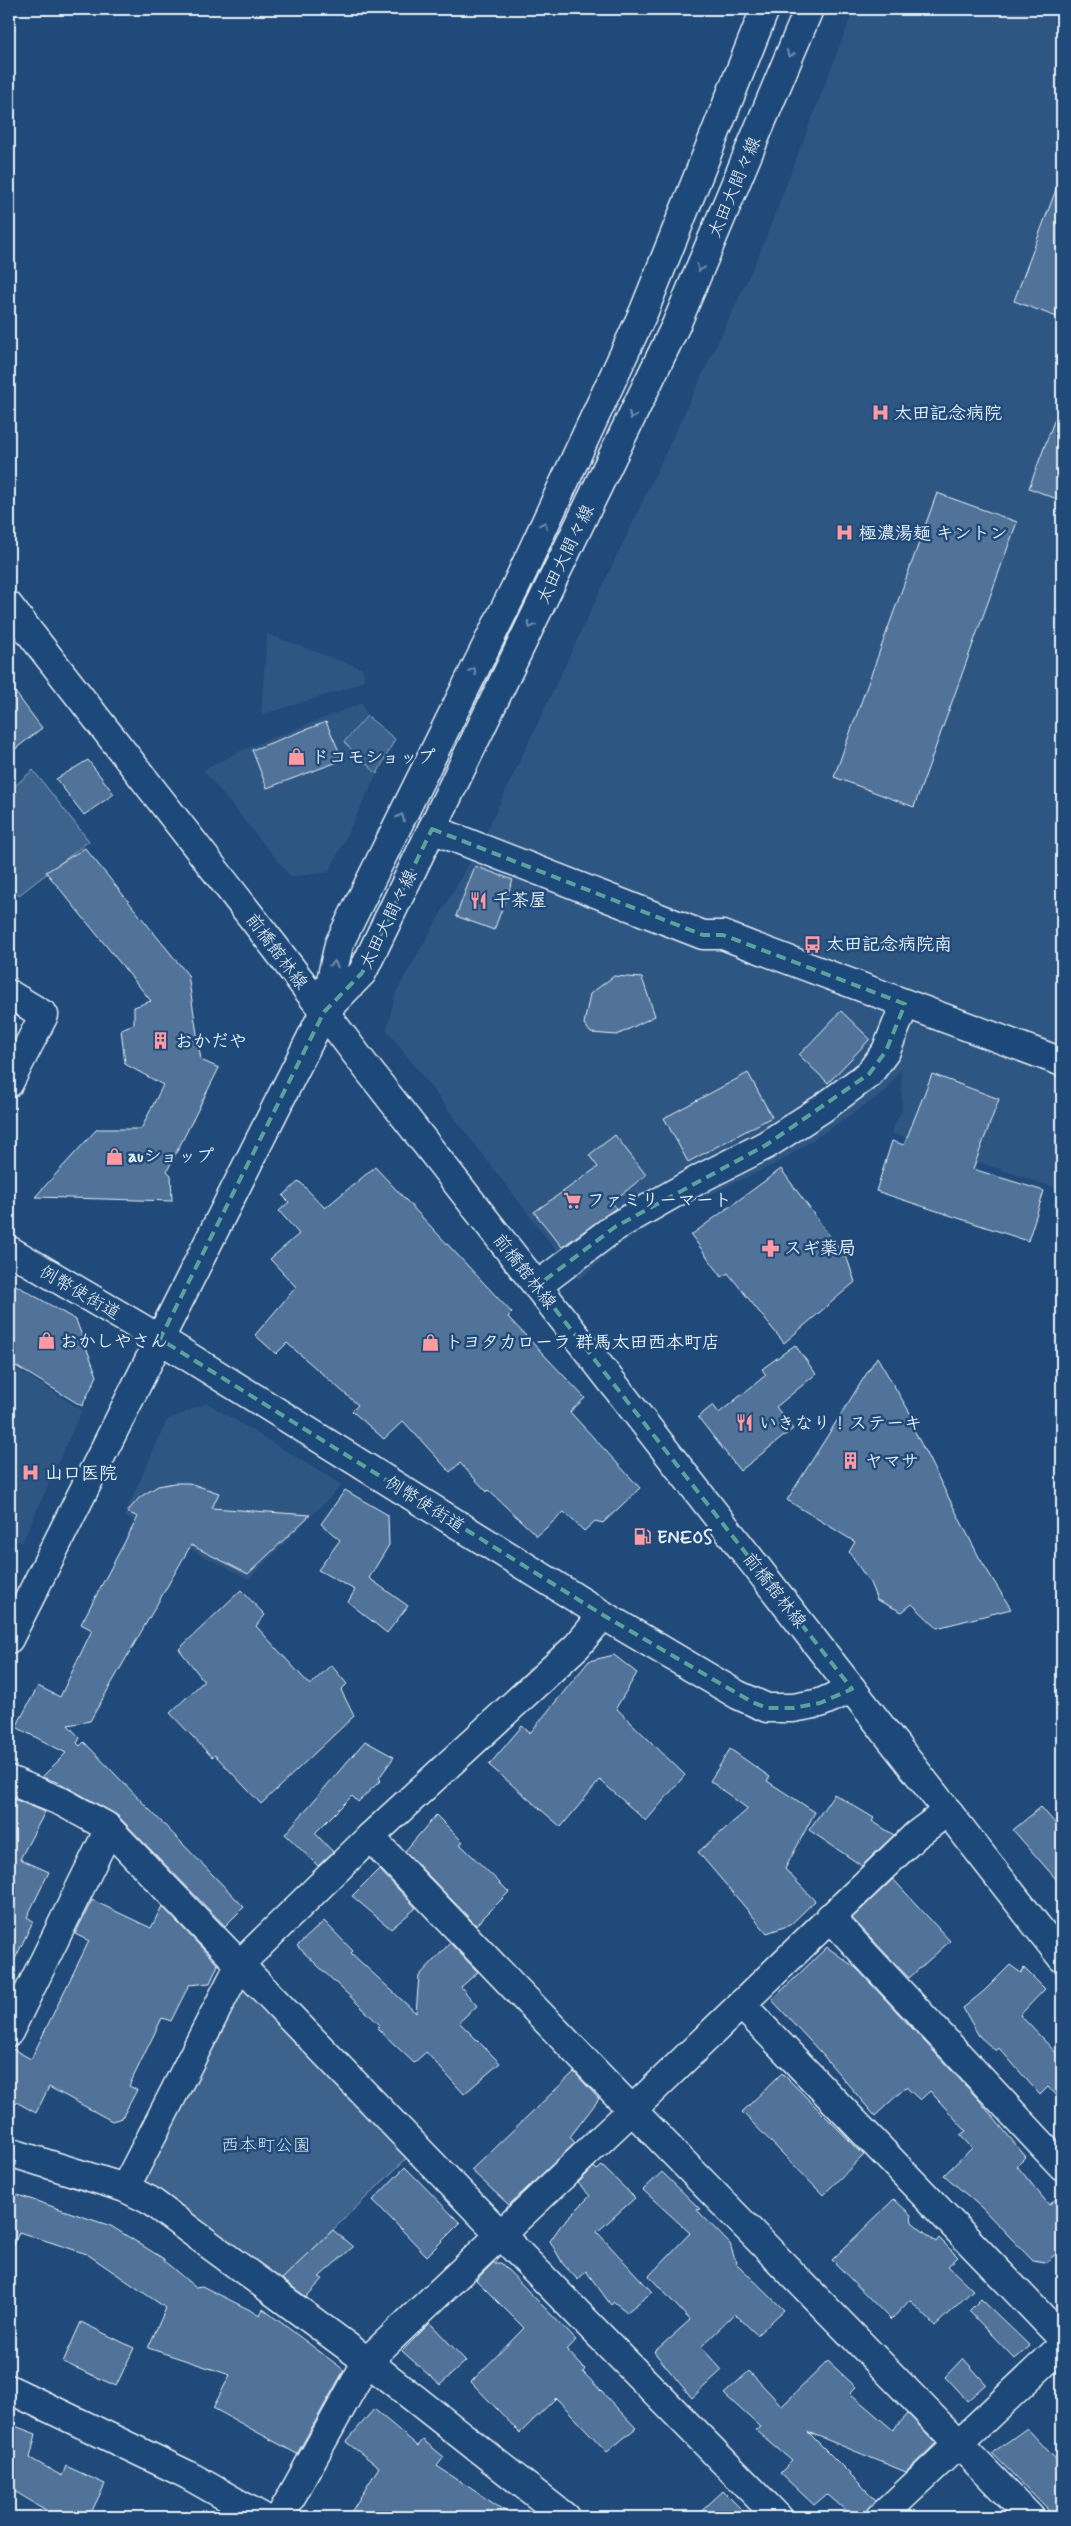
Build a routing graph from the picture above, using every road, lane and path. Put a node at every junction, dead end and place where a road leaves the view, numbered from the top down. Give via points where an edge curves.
1 (765, 9) edge
2 (809, 9) edge
3 (9, 606) edge
4 (432, 829) junction
5 (9, 994) edge
6 (905, 1004) junction
7 (324, 1012) junction
8 (1062, 1062) edge
9 (9, 1083) edge
10 (9, 1250) edge
11 (537, 1286) junction
12 (160, 1339) junction
13 (603, 1615) junction
14 (9, 1639) edge
15 (852, 1689) junction
16 (9, 1780) edge
17 (948, 1811) junction
18 (109, 1830) junction
19 (370, 1837) junction
20 (830, 1917) junction
21 (1062, 1958) edge
22 (240, 1964) junction
23 (741, 2004) junction
24 (9, 2032) edge
25 (632, 2110) junction
26 (9, 2152) edge
27 (1062, 2166) edge
28 (125, 2188) junction
29 (500, 2234) junction
30 (1062, 2338) edge
31 (1062, 2346) edge
32 (367, 2361) junction
33 (9, 2389) edge
34 (958, 2443) junction
35 (262, 2517) edge
36 (280, 2517) edge
37 (565, 2517) edge
38 (778, 2517) edge
39 (881, 2517) edge
40 (1030, 2517) edge

7 -> 1 street, 太田大間々線 via 339,944 516,586 644,311
2 -> 4 street, 太田大間々線 via 676,325
3 - 7 street, 前橋館林線
4 - 6 street via 703,935 723,935
4 - 7 street, 太田大間々線 via 362,973
5 - 9 street via 44,1015
6 - 8 street
6 - 11 street via 886,1051 869,1074 766,1145 615,1227
7 - 11 street, 前橋館林線
7 - 12 street
10 - 12 street, 例幣使街道
11 - 15 street, 前橋館林線
12 - 13 street, 例幣使街道
12 - 14 street
13 - 15 street, 例幣使街道 via 738,1695 767,1708 820,1703
13 - 19 street via 577,1646
15 - 17 street, 前橋館林線
16 - 18 street via 62,1802
17 - 20 street via 916,1835
17 - 21 street, 前橋館林線
18 - 22 street
18 - 24 street
19 - 22 street
19 - 25 street
20 - 23 street
20 - 27 street
22 - 28 street
22 - 29 street
23 - 25 street
23 - 30 street
25 - 29 street
25 - 34 street
26 - 28 street
28 - 32 street via 149,2200
29 - 32 street
29 - 38 street
31 - 34 street
32 - 36 street
32 - 37 street
33 - 35 street via 188,2475
34 - 39 street
34 - 40 street

